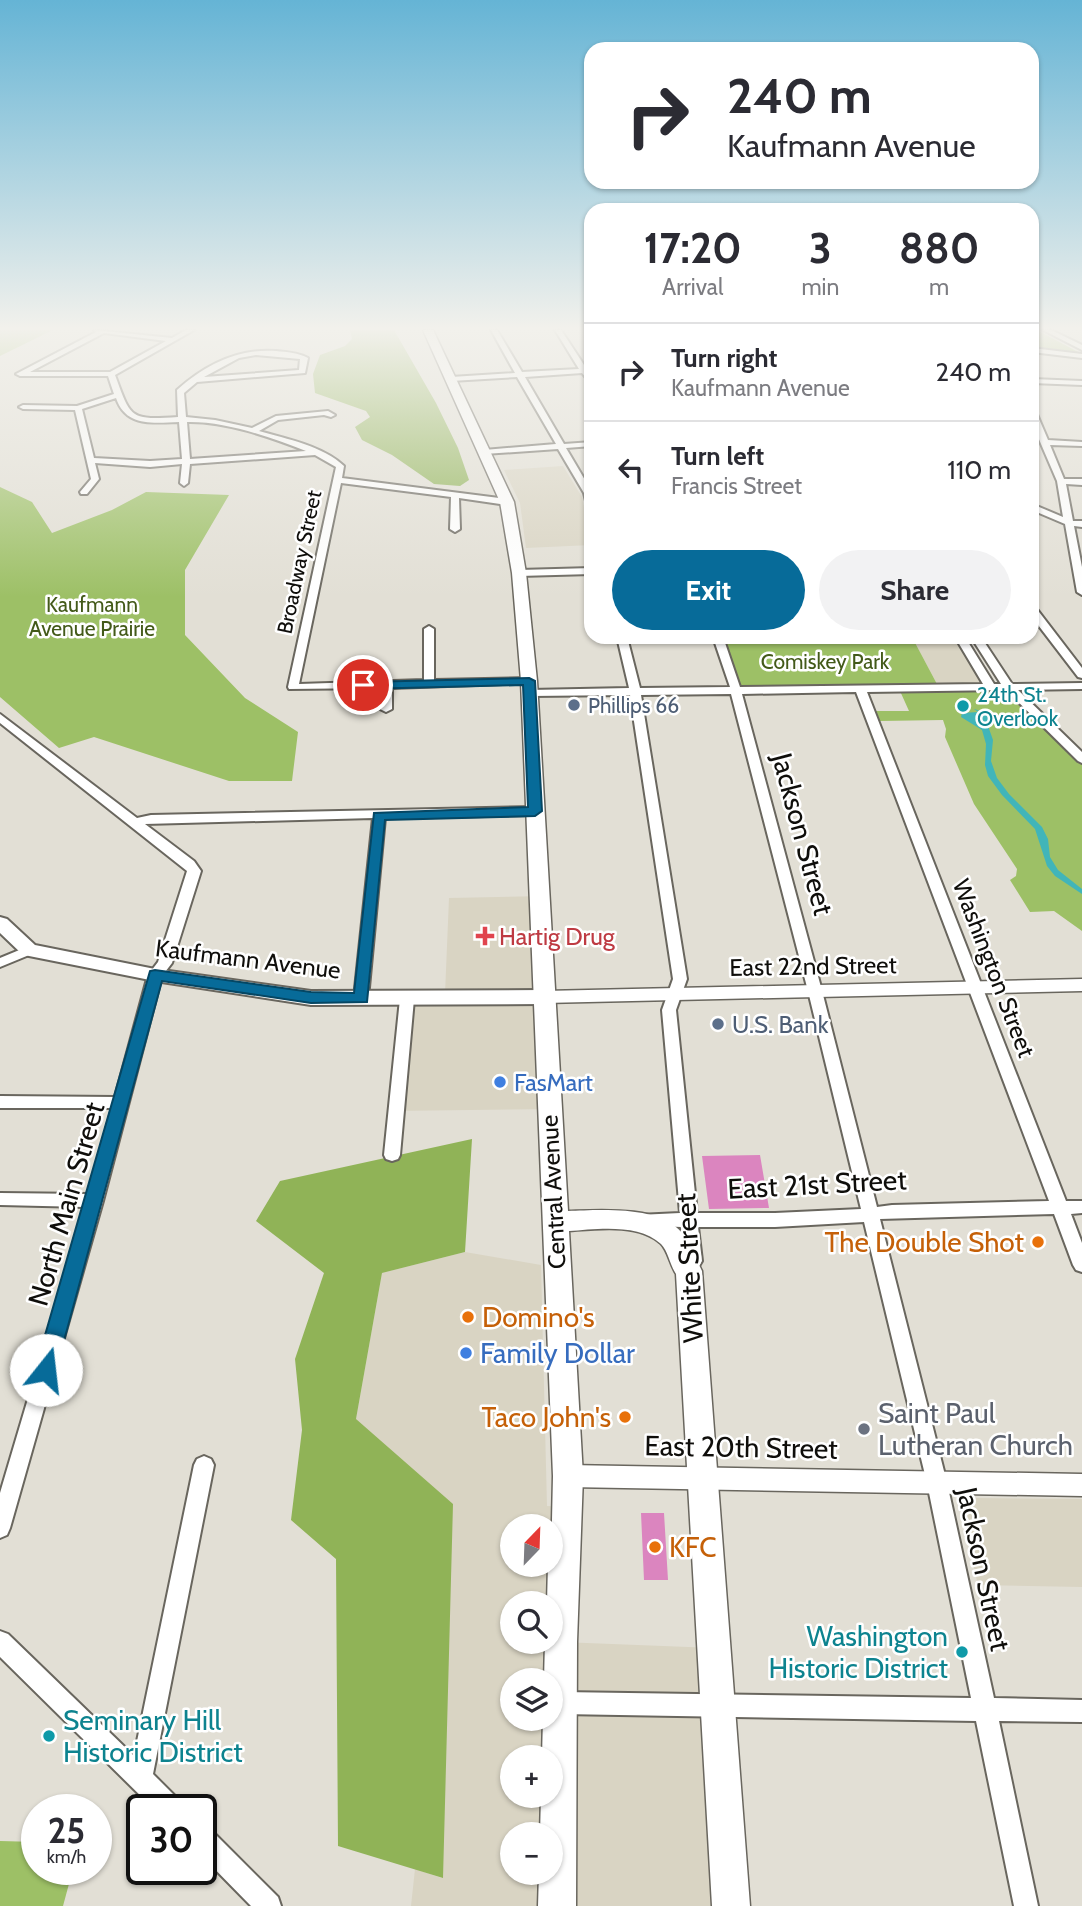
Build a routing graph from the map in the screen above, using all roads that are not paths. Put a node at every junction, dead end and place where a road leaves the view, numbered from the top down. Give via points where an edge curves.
1 (80, 419) edge
2 (145, 419) edge
3 (182, 419) junction
4 (274, 419) edge
5 (470, 419) edge
6 (543, 419) edge
7 (1039, 430) edge
8 (251, 432) junction
9 (1044, 442) junction
10 (1082, 444) edge
11 (584, 445) edge
12 (559, 447) junction
13 (317, 452) junction
14 (484, 452) junction
15 (89, 460) junction
16 (186, 462) junction
17 (337, 480) junction
18 (1061, 481) junction
19 (1082, 482) edge
20 (184, 483) dead end
21 (584, 487) edge
22 (84, 492) dead end
23 (455, 495) junction
24 (507, 502) junction
25 (1039, 510) edge
26 (1070, 523) junction
27 (1082, 524) edge
28 (455, 529) dead end
29 (1079, 567) edge
30 (584, 571) edge
31 (519, 573) junction
32 (1082, 592) edge
33 (1039, 619) edge
34 (429, 629) dead end
35 (624, 644) edge
36 (720, 644) edge
37 (964, 644) edge
38 (981, 644) edge
39 (1082, 675) edge
40 (429, 684) junction
41 (387, 685) junction
42 (1082, 686) edge
43 (529, 687) junction
44 (1009, 687) junction
45 (991, 688) junction
46 (860, 689) junction
47 (736, 690) junction
48 (635, 692) junction
49 (386, 709) dead end
50 (2, 720) edge
51 (1082, 759) edge
52 (535, 811) junction
53 (379, 816) junction
54 (134, 822) junction
55 (0, 923) edge
56 (29, 950) junction
57 (0, 963) edge
58 (155, 975) junction
59 (1082, 985) edge
60 (975, 987) junction
61 (815, 991) junction
62 (676, 993) junction
63 (544, 997) junction
64 (361, 998) junction
65 (407, 999) junction
66 (0, 1101) edge
67 (122, 1103) junction
68 (392, 1154) dead end
69 (0, 1199) edge
70 (95, 1201) junction
71 (1082, 1207) edge
72 (1060, 1208) junction
73 (872, 1214) junction
74 (688, 1218) junction
75 (555, 1221) junction
76 (636, 1222) junction
77 (1082, 1265) edge
78 (689, 1271) junction
79 (204, 1465) dead end
80 (568, 1476) junction
81 (701, 1478) junction
82 (937, 1483) junction
83 (1082, 1485) edge
84 (0, 1528) edge
85 (0, 1642) edge
86 (561, 1668) edge
87 (563, 1703) edge
88 (718, 1705) junction
89 (986, 1709) junction
90 (1082, 1711) edge
91 (560, 1731) edge
92 (141, 1777) junction
93 (157, 1794) edge
94 (217, 1854) edge
95 (269, 1906) edge
96 (557, 1906) edge
97 (731, 1906) edge
98 (1026, 1906) edge

1 - 15 street
2 - 3 street, Broadway Street
3 - 8 street, Broadway Street
3 - 16 street
4 - 8 street
5 - 14 main road, Central Avenue
6 - 12 street
7 - 9 street
8 - 13 street, Broadway Street
9 - 10 street
9 - 18 street
11 - 12 street
12 - 14 street
12 - 21 street
13 - 16 street
13 - 17 street, Broadway Street via 340,466
14 - 24 main road, Central Avenue
15 - 16 street
15 - 22 street via 95,479
16 - 20 street
17 - 23 street
17 - 41 street, Broadway Street via 293,687
18 - 19 street
18 - 26 street
23 - 24 street
23 - 28 street
24 - 31 main road, Central Avenue
25 - 26 street
26 - 27 street
26 - 29 street
29 - 32 street
30 - 31 street
31 - 43 main road, Central Avenue
33 - 39 street
34 - 40 street
35 - 48 street, White Street
36 - 47 street, Jackson Street
37 - 45 street
38 - 44 street
40 - 41 street
40 - 43 street
41 - 49 street
42 - 44 street
43 - 48 street
43 - 52 main road, Central Avenue
44 - 45 street
44 - 51 street
45 - 46 street
46 - 47 street
46 - 60 street, Washington Street
47 - 48 street
47 - 61 street, Jackson Street
48 - 62 street, White Street via 680,979
50 - 54 street
52 - 53 street
52 - 63 main road, Central Avenue
53 - 54 street
53 - 64 street
54 - 58 street, North Main Street via 194,871 165,963
55 - 56 main road
56 - 57 street
56 - 58 main road, Kaufmann Avenue
58 - 64 main road, Kaufmann Avenue via 311,998
58 - 67 street, North Main Street
59 - 60 street, East 22nd Street
60 - 61 street, East 22nd Street
60 - 72 street, Washington Street
61 - 62 street, East 22nd Street
61 - 73 street, Jackson Street
62 - 63 street, East 22nd Street
62 - 74 street, White Street via 669,1010
63 - 65 main road, Kaufmann Avenue
63 - 75 main road, Central Avenue
64 - 65 main road, Kaufmann Avenue
65 - 68 street
66 - 67 street
67 - 70 street, North Main Street
69 - 70 street
70 - 84 street, North Main Street
71 - 72 street, East 21st Street
72 - 73 street, East 21st Street
72 - 77 street, Washington Street
73 - 74 street, East 21st Street via 775,1220
73 - 82 street, Jackson Street
74 - 76 street, East 21st Street
74 - 78 street, White Street via 693,1261
75 - 76 main road, East 21st Street
75 - 80 main road, Central Avenue
76 - 78 main road via 666,1233
78 - 81 main road, White Street
79 - 92 street
80 - 81 street, East 20th Street
80 - 86 main road, Central Avenue
81 - 82 street, East 20th Street
81 - 88 main road, White Street
82 - 83 street, East 20th Street
82 - 89 street, Jackson Street
85 - 92 street
87 - 88 street
88 - 89 street
88 - 97 main road, White Street
89 - 90 street
89 - 98 street, Jackson Street
91 - 96 main road, Central Avenue
92 - 93 street
94 - 95 street

